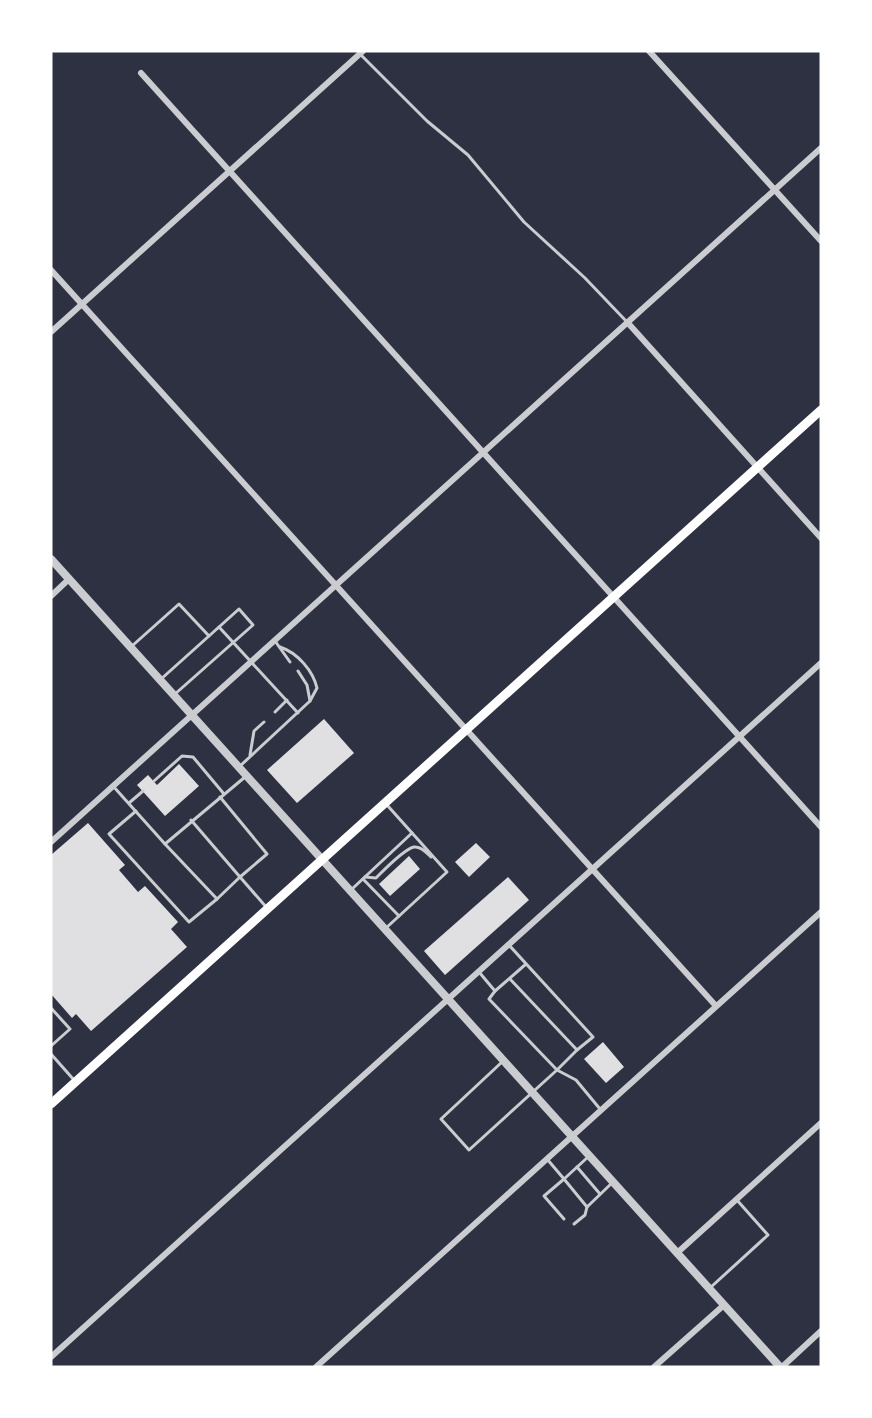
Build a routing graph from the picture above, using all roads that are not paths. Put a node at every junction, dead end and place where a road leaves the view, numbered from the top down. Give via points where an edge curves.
1 (649, 51) edge
2 (361, 52) edge
3 (141, 73) dead end
4 (821, 148) edge
5 (229, 171) junction
6 (775, 190) junction
7 (821, 242) edge
8 (51, 270) edge
9 (81, 304) junction
10 (628, 323) junction
11 (51, 332) edge
12 (821, 410) edge
13 (483, 453) junction
14 (758, 467) junction
15 (821, 538) edge
16 (51, 559) edge
17 (69, 579) junction
18 (335, 586) junction
19 (51, 596) edge
20 (614, 597) junction
21 (219, 627) junction
22 (209, 636) junction
23 (274, 641) junction
24 (233, 643) junction
25 (130, 647) junction
26 (280, 647) junction
27 (252, 661) junction
28 (290, 662) dead end
29 (821, 663) edge
30 (298, 670) dead end
31 (160, 680) junction
32 (174, 695) junction
33 (287, 700) junction
34 (310, 701) junction
35 (275, 712) dead end
36 (298, 713) junction
37 (192, 715) junction
38 (264, 722) dead end
39 (466, 730) junction
40 (740, 737) junction
41 (249, 757) junction
42 (238, 767) junction
43 (247, 776) junction
44 (154, 781) dead end
45 (114, 786) junction
46 (143, 791) dead end
47 (224, 794) junction
48 (220, 797) junction
49 (129, 803) junction
50 (385, 804) junction
51 (136, 811) junction
52 (191, 820) junction
53 (821, 827) edge
54 (412, 833) junction
55 (51, 842) edge
56 (165, 844) junction
57 (323, 860) junction
58 (439, 864) junction
59 (593, 870) junction
60 (240, 877) junction
61 (364, 878) junction
62 (351, 891) junction
63 (217, 899) junction
64 (268, 909) junction
65 (821, 912) edge
66 (399, 916) junction
67 (385, 929) junction
68 (508, 945) junction
69 (526, 964) junction
70 (478, 972) junction
71 (510, 979) junction
72 (495, 991) junction
73 (448, 999) junction
74 (716, 1006) junction
75 (51, 1008) edge
76 (51, 1046) edge
77 (577, 1050) junction
78 (51, 1054) edge
79 (504, 1061) junction
80 (557, 1070) junction
81 (76, 1082) junction
82 (532, 1092) junction
83 (51, 1104) edge
84 (601, 1110) junction
85 (821, 1123) edge
86 (572, 1137) junction
87 (589, 1156) junction
88 (547, 1159) junction
89 (577, 1167) junction
90 (564, 1179) junction
91 (613, 1182) junction
92 (600, 1194) junction
93 (736, 1199) junction
94 (587, 1207) junction
95 (564, 1219) dead end
96 (574, 1224) dead end
97 (677, 1253) junction
98 (709, 1288) junction
99 (724, 1305) junction
100 (821, 1331) edge
101 (51, 1357) edge
102 (316, 1367) edge
103 (654, 1367) edge
104 (781, 1367) edge

1 - 6 street
2 - 5 street
2 - 10 lane via 428,121 468,155 524,222
3 - 5 street
4 - 6 street
5 - 9 street
5 - 13 street
6 - 7 street
6 - 10 street
8 - 9 street
9 - 11 street
9 - 18 street
10 - 13 street
10 - 14 street
12 - 14 main road
13 - 18 street
13 - 20 street
14 - 15 street
14 - 20 main road
16 - 17 street
17 - 19 street
17 - 25 street
18 - 23 street
18 - 39 street
20 - 39 main road
20 - 40 street
21 - 22 lane
21 - 24 lane
21 - 24 lane via 239,609 253,624
22 - 25 lane via 179,604
22 - 31 lane
23 - 26 lane
23 - 27 street
24 - 27 lane
24 - 32 lane
25 - 31 street
26 - 28 lane
26 - 34 lane via 291,651 314,677 317,688
27 - 33 lane
27 - 37 street
29 - 40 street
30 - 34 lane
31 - 32 street
32 - 37 street
33 - 35 lane
33 - 36 lane
34 - 36 lane
36 - 41 lane
37 - 42 street
37 - 45 street
38 - 41 lane via 254,731
39 - 50 main road
39 - 59 street
40 - 53 street
40 - 59 street
41 - 42 lane
42 - 43 street
43 - 47 lane
43 - 57 street
44 - 47 lane via 182,756 192,757
45 - 49 lane
45 - 55 street
46 - 49 lane
47 - 48 lane
48 - 52 lane
48 - 60 lane via 267,854
49 - 51 lane
50 - 54 lane
50 - 57 main road
51 - 56 lane
51 - 63 lane via 109,834 189,922
52 - 56 lane
52 - 60 lane
54 - 58 lane
54 - 61 lane
56 - 63 lane
57 - 62 street
57 - 64 main road
58 - 61 lane via 414,847 376,878
58 - 66 lane via 447,872
59 - 68 street
59 - 74 street
60 - 63 lane
60 - 64 lane
61 - 62 lane
61 - 66 lane
62 - 67 street
64 - 81 main road
65 - 74 street
66 - 67 lane
67 - 73 street
68 - 69 lane
68 - 70 street
69 - 71 lane
69 - 77 lane via 593,1037
70 - 72 lane
70 - 73 street
71 - 72 lane
71 - 77 lane
72 - 80 lane via 489,999
73 - 79 street
73 - 101 street
74 - 84 street
75 - 76 lane via 70,1029
77 - 80 lane
78 - 81 lane
79 - 82 street
79 - 82 lane via 441,1119 469,1150
80 - 82 lane
80 - 84 lane via 576,1080
81 - 83 main road
82 - 86 street
84 - 86 street
85 - 93 street
86 - 87 street
86 - 88 street
87 - 89 lane
87 - 91 street
88 - 90 lane
88 - 102 street
89 - 90 lane
89 - 92 lane
90 - 94 lane
90 - 95 lane via 544,1196
91 - 92 lane
91 - 97 street
92 - 94 lane
93 - 97 street
93 - 98 lane via 768,1235
94 - 96 lane via 585,1215
97 - 98 street
98 - 99 street
99 - 103 street
99 - 104 street
100 - 104 street

